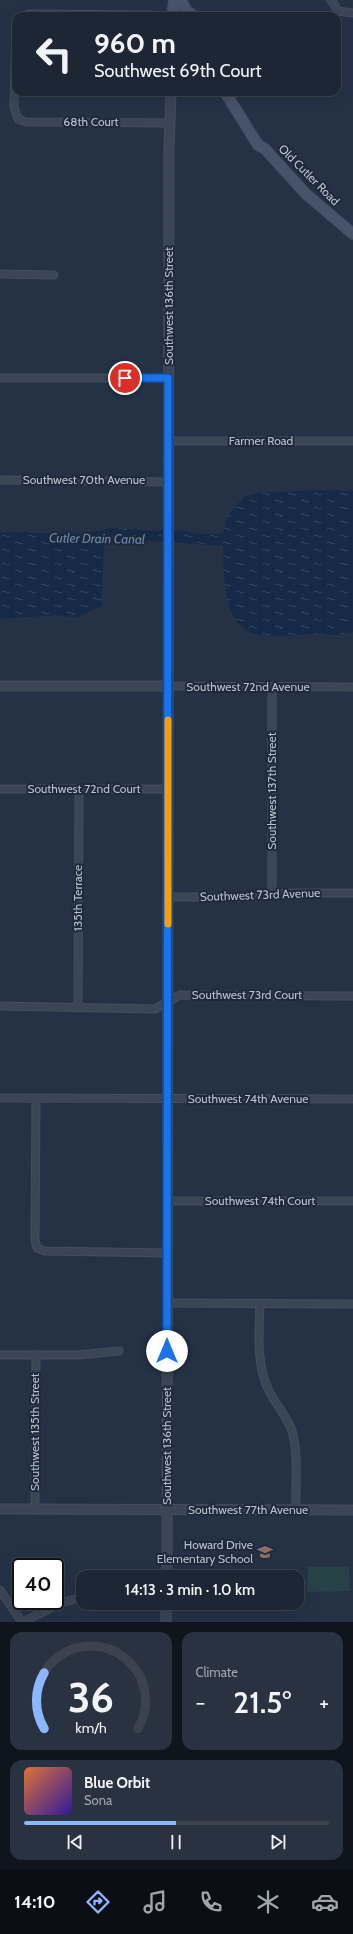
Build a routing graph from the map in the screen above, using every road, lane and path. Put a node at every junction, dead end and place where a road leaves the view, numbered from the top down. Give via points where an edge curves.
1 (174, 0) edge
2 (181, 0) edge
3 (331, 0) edge
4 (173, 12) edge
5 (188, 12) edge
6 (353, 13) edge
7 (14, 96) edge
8 (171, 96) edge
9 (227, 96) edge
10 (235, 96) edge
11 (170, 123) junction
12 (265, 149) junction
13 (353, 234) edge
14 (0, 274) edge
15 (54, 275) dead end
16 (0, 378) edge
17 (168, 378) junction
18 (169, 440) junction
19 (353, 441) edge
20 (0, 480) edge
21 (169, 482) junction
22 (0, 686) edge
23 (168, 686) junction
24 (272, 687) junction
25 (353, 687) edge
26 (0, 789) edge
27 (79, 789) junction
28 (168, 789) junction
29 (353, 893) edge
30 (272, 895) junction
31 (168, 897) junction
32 (353, 996) edge
33 (168, 1003) junction
34 (0, 1006) edge
35 (78, 1007) junction
36 (0, 1098) edge
37 (36, 1098) junction
38 (167, 1098) junction
39 (353, 1099) edge
40 (353, 1201) edge
41 (167, 1202) junction
42 (167, 1252) junction
43 (167, 1303) junction
44 (260, 1304) junction
45 (353, 1304) edge
46 (119, 1351) dead end
47 (0, 1355) edge
48 (36, 1355) junction
49 (0, 1509) edge
50 (35, 1509) junction
51 (168, 1510) junction
52 (296, 1510) junction
53 (353, 1510) edge
54 (166, 1570) edge
55 (0, 1590) edge
56 (76, 1599) edge
57 (166, 1610) edge
58 (23, 1622) edge
59 (166, 1622) edge

1 - 4 main road
2 - 5 main road
3 - 6 street via 335,8 341,12
7 - 11 street, 68th Court via 16,115 18,119 26,122
8 - 11 street, Southwest 136th Street
9 - 12 main road, Old Cutler Road via 258,145
10 - 12 main road via 263,141
11 - 17 street, Southwest 136th Street
12 - 13 main road, Old Cutler Road via 306,194
14 - 15 street
16 - 17 street
17 - 18 street, Southwest 136th Street
18 - 19 street, Farmer Road
18 - 21 street, Southwest 136th Street
20 - 21 street, Southwest 70th Avenue
21 - 23 street, Southwest 136th Street
22 - 23 street, Southwest 72nd Avenue
23 - 24 street, Southwest 72nd Avenue
23 - 28 street, Southwest 136th Street
24 - 25 street, Southwest 72nd Avenue
24 - 30 street, Southwest 137th Street
26 - 27 street, Southwest 72nd Court
27 - 28 street, Southwest 72nd Court
27 - 35 street, 135th Terrace
28 - 31 street, Southwest 136th Street
29 - 30 street, Southwest 73rd Avenue
30 - 31 street, Southwest 73rd Avenue
31 - 33 street, Southwest 136th Street
32 - 33 street, Southwest 73rd Court via 180,995
33 - 35 street, Southwest 73rd Court via 155,1009
33 - 38 street, Southwest 136th Street
34 - 35 street, Southwest 73rd Court
36 - 37 street, Southwest 74th Avenue
37 - 38 street, Southwest 74th Avenue
37 - 42 street via 37,1248 46,1251
38 - 39 street, Southwest 74th Avenue
38 - 41 street, Southwest 136th Street
40 - 41 street, Southwest 74th Court
41 - 42 street, Southwest 136th Street
42 - 43 street, Southwest 136th Street
43 - 44 street
43 - 51 street, Southwest 136th Street
44 - 45 street
44 - 52 street via 259,1347 263,1375 270,1395 290,1426 295,1447
46 - 48 street via 79,1355
47 - 48 street
48 - 50 street, Southwest 135th Street
49 - 50 street, Southwest 77th Avenue
50 - 51 street, Southwest 77th Avenue
51 - 52 street, Southwest 77th Avenue
51 - 54 street, Southwest 136th Street
52 - 53 street, Southwest 77th Avenue
55 - 58 street
56 - 58 street via 61,1603
57 - 59 street

